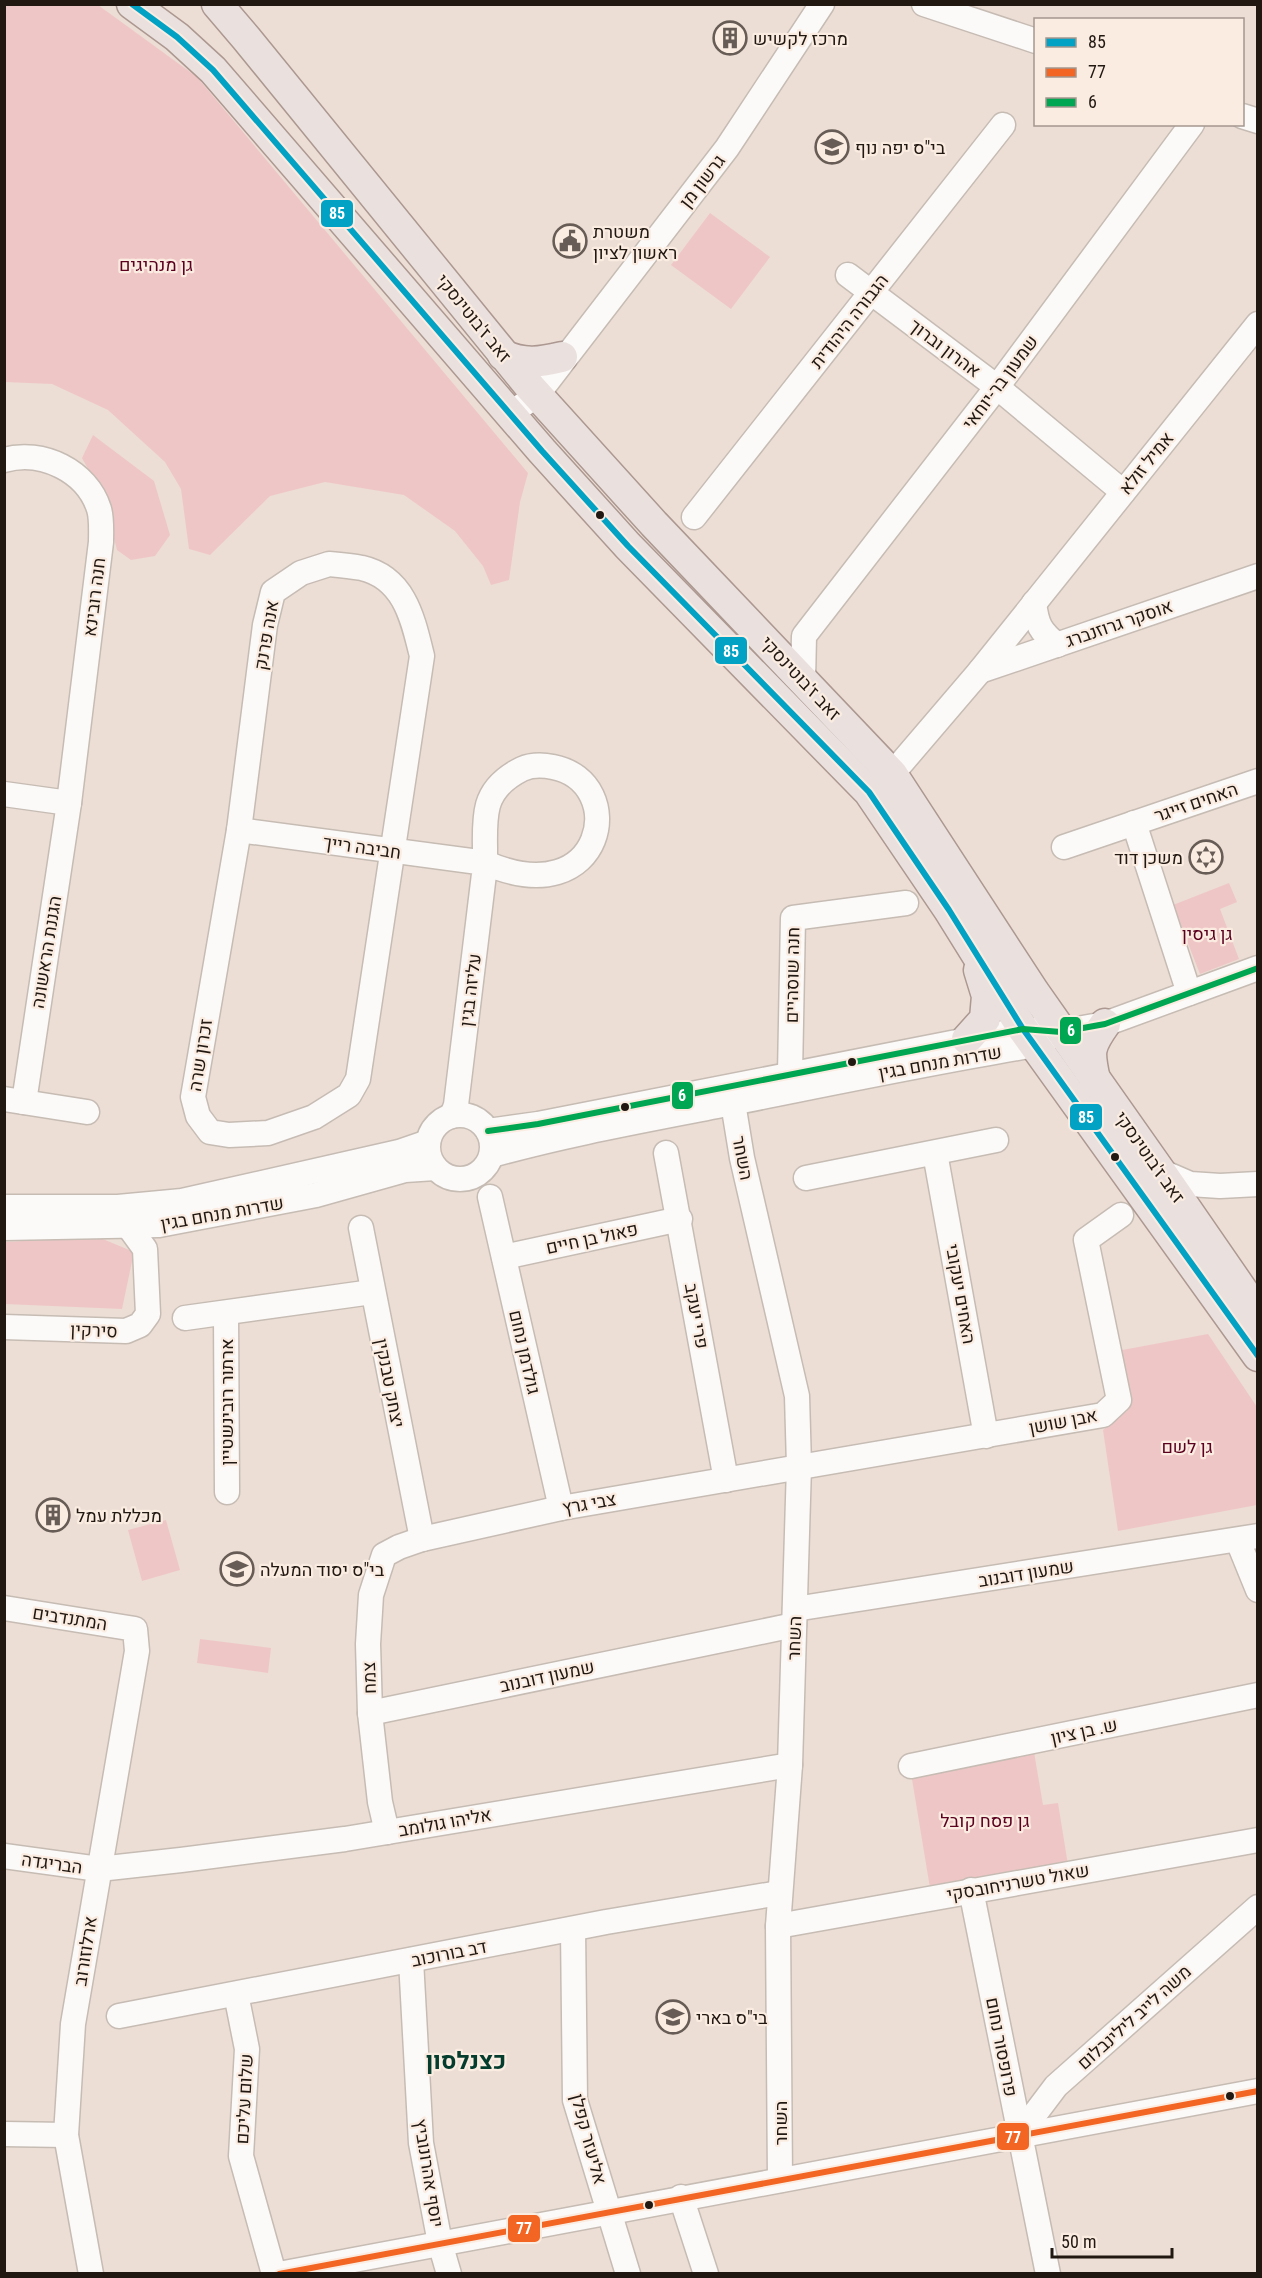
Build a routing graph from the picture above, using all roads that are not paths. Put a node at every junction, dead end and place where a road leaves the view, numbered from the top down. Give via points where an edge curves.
1 (132, 4) edge
2 (217, 4) edge
3 (808, 4) edge
4 (822, 4) edge
5 (924, 4) edge
6 (804, 32) junction
7 (1034, 41) edge
8 (1003, 125) dead end
9 (1191, 126) edge
10 (848, 275) dead end
11 (871, 293) junction
12 (1257, 324) edge
13 (565, 354) junction
14 (503, 355) junction
15 (997, 387) junction
16 (534, 391) junction
17 (510, 414) junction
18 (4, 460) edge
19 (1123, 492) junction
20 (694, 517) dead end
21 (1257, 576) edge
22 (1034, 603) junction
23 (804, 636) junction
24 (763, 638) junction
25 (1057, 645) junction
26 (980, 671) junction
27 (803, 680) junction
28 (892, 774) junction
29 (1257, 782) edge
30 (4, 794) edge
31 (69, 803) junction
32 (1134, 823) junction
33 (239, 830) junction
34 (1064, 847) dead end
35 (393, 851) junction
36 (493, 867) junction
37 (906, 903) dead end
38 (970, 947) junction
39 (1257, 968) edge
40 (1189, 993) junction
41 (1105, 1024) junction
42 (1061, 1032) junction
43 (1029, 1037) junction
44 (967, 1039) junction
45 (790, 1074) junction
46 (1095, 1080) junction
47 (14, 1101) edge
48 (733, 1103) junction
49 (87, 1112) dead end
50 (461, 1116) junction
51 (488, 1131) junction
52 (996, 1140) dead end
53 (428, 1142) junction
54 (666, 1153) dead end
55 (935, 1153) junction
56 (492, 1155) junction
57 (435, 1168) junction
58 (1160, 1171) junction
59 (806, 1178) dead end
60 (1257, 1184) edge
61 (1220, 1186) junction
62 (490, 1197) dead end
63 (1184, 1205) junction
64 (4, 1207) edge
65 (1121, 1215) dead end
66 (680, 1219) junction
67 (159, 1225) junction
68 (129, 1227) junction
69 (4, 1228) edge
70 (361, 1228) dead end
71 (1171, 1234) junction
72 (145, 1249) junction
73 (504, 1257) junction
74 (374, 1303) junction
75 (226, 1313) junction
76 (1257, 1313) edge
77 (185, 1318) dead end
78 (4, 1327) edge
79 (1257, 1356) edge
80 (986, 1436) junction
81 (798, 1466) junction
82 (726, 1480) junction
83 (227, 1491) dead end
84 (561, 1508) junction
85 (422, 1539) junction
86 (1248, 1539) edge
87 (384, 1556) joint
88 (1257, 1590) edge
89 (4, 1608) edge
90 (795, 1617) junction
91 (136, 1640) joint
92 (1257, 1695) edge
93 (370, 1713) junction
94 (790, 1765) junction
95 (911, 1766) dead end
96 (380, 1802) junction
97 (387, 1832) junction
98 (345, 1839) junction
99 (1257, 1840) edge
100 (4, 1856) edge
101 (99, 1869) junction
102 (971, 1890) junction
103 (779, 1893) junction
104 (1257, 1907) edge
105 (778, 1926) junction
106 (573, 1929) junction
107 (411, 1960) junction
108 (236, 1994) junction
109 (119, 2016) dead end
110 (1056, 2086) junction
111 (1257, 2091) edge
112 (1063, 2127) junction
113 (4, 2134) edge
114 (66, 2135) junction
115 (1019, 2135) junction
116 (780, 2180) junction
117 (681, 2197) junction
118 (610, 2211) junction
119 (440, 2243) junction
120 (91, 2274) edge
121 (274, 2274) edge
122 (279, 2274) edge
123 (449, 2274) edge
124 (628, 2274) edge
125 (706, 2274) edge
126 (1048, 2274) edge

1 - 17 main road, זאב ז'בוטינסקי via 213,70
2 - 14 main road, זאב ז'בוטינסקי
3 - 6 street, גרשון מן
4 - 6 street, גרשון מן
5 - 7 street
6 - 13 street, גרשון מן via 728,148
8 - 11 street, הגבורה היהודית
9 - 15 street, שמעון בר-יוחאי
10 - 11 street, אהרון וברוך
11 - 15 street, אהרון וברוך
11 - 20 street, הגבורה היהודית
12 - 19 street, אמיל זולא
13 - 14 main road via 526,363
13 - 16 street, גרשון מן
14 - 16 main road, זאב ז'בוטינסקי
15 - 19 street, אהרון וברוך
15 - 23 street, שמעון בר-יוחאי
16 - 17 street, גרשון מן
16 - 24 main road, זאב ז'בוטינסקי
17 - 38 main road, זאב ז'בוטינסקי via 628,546 869,792
18 - 31 street, חנה רובינא via 17,457 58,463 80,478 100,511 101,542
19 - 22 street, אמיל זולא
21 - 25 street, אוסקר גרוזנברג
22 - 25 street via 1043,634
22 - 26 street, אמיל זולא
23 - 24 street
23 - 27 street
24 - 27 main road, זאב ז'בוטינסקי
25 - 26 street, אוסקר גרוזנברג
26 - 28 street, אמיל זולא
27 - 28 main road, זאב ז'בוטינסקי
28 - 42 main road, זאב ז'בוטינסקי
29 - 32 street, האחים זייגר
30 - 31 street
31 - 47 street, הגננת הראשונה
32 - 34 street, האחים זייגר
32 - 40 street, האחים זייגר
33 - 35 street, חביבה רייך
33 - 35 street, אנה פרנק via 265,625 273,592 301,573 329,564 364,568 388,581 404,598 422,656
33 - 35 street, זכרון שרה via 193,1097 198,1116 210,1132 229,1135 267,1133 314,1117 349,1095 358,1079
35 - 36 street, חביבה רייך
36 - 36 street, עליזה בגין via 538,876 556,875 584,857 597,825 595,803 578,778 544,765 526,767 497,787 488,804 486,821
36 - 50 street, עליזה בגין via 468,1104
37 - 45 street, חנה שוסהיים via 793,918
38 - 43 main road, זאב ז'בוטינסקי
38 - 44 main road via 987,996 985,1019
39 - 40 street, שדרות מנחם בגין
40 - 41 street, שדרות מנחם בגין
41 - 42 street, שדרות מנחם בגין
41 - 46 main road via 1092,1041 1089,1053
42 - 43 street, שדרות מנחם בגין
42 - 46 main road, זאב ז'בוטינסקי
43 - 44 street, שדרות מנחם בגין
43 - 48 street, שדרות מנחם בגין via 925,1064
43 - 71 main road, זאב ז'בוטינסקי
44 - 45 street, שדרות מנחם בגין
45 - 51 street, שדרות מנחם בגין
46 - 58 main road, זאב ז'בוטינסקי
47 - 49 street
48 - 56 street, שדרות מנחם בגין via 546,1140
48 - 81 street, השחר via 742,1158 798,1396
50 - 51 street via 483,1124
50 - 53 street via 436,1125
51 - 56 street
52 - 55 street
53 - 57 street
53 - 64 street, שדרות מנחם בגין via 182,1201 118,1207
54 - 66 street, פרי יעקב
55 - 59 street
55 - 80 street, האחים יעקובי
56 - 57 street via 486,1168 470,1178 451,1178
57 - 67 street, שדרות מנחם בגין via 405,1170 316,1195
58 - 61 street via 1191,1184
58 - 63 main road, זאב ז'בוטינסקי
60 - 61 street
61 - 63 street
62 - 73 street, גולדמן נחום
63 - 71 street via 1172,1220
63 - 76 main road, זאב ז'בוטינסקי
65 - 80 street, אבן שושן via 1086,1240 1119,1400 1103,1415
66 - 73 street, פאול בן חיים
66 - 82 street, פרי יעקב
67 - 68 street, שדרות מנחם בגין
67 - 72 street
68 - 69 street, שדרות מנחם בגין
68 - 72 street
70 - 74 street, יצחק טבנקין
71 - 79 main road, זאב ז'בוטינסקי
72 - 78 street, סירקין via 148,1314 140,1325 126,1331
73 - 84 street, גולדמן נחום
74 - 75 street via 370,1306 347,1296
74 - 85 street, יצחק טבנקין
75 - 77 street
75 - 83 street, ארתור רובינשטיין
80 - 81 street, אבן שושן
81 - 82 street, צבי גרץ
81 - 90 street, השחר
82 - 84 street, צבי גרץ
84 - 85 street, צבי גרץ
85 - 87 street, צבי גרץ
86 - 88 street
86 - 90 street, שמעון דובנוב
87 - 93 street, צמח via 371,1595
89 - 91 street, המתנדבים
90 - 93 street, שמעון דובנוב
90 - 94 street, השחר
91 - 101 street, ארלוזורוב
92 - 95 street, ש. בן ציון
93 - 96 street, צמח
94 - 97 street, אליהו גולומב
94 - 103 street, השחר
96 - 97 street, צמח
96 - 98 street
97 - 98 street, אליהו גולומב
98 - 101 street, אליהו גולומב
99 - 102 street, שאול טשרניחובסקי
100 - 101 street, הבריגדה
101 - 114 street, ארלוזורוב via 73,2024
102 - 105 street, שאול טשרניחובסקי
102 - 115 street, פרופסור נחום
103 - 105 street, השחר
103 - 106 street, דב בורוכוב
104 - 110 street, משה לייב לילינבלום
105 - 116 street, השחר
106 - 107 street, דב בורוכוב
106 - 118 street, אליעזר קפלן via 575,2100
107 - 108 street, דב בורוכוב
107 - 119 street, יוסף אהרונוביץ via 421,2143
108 - 109 street, דב בורוכוב
108 - 121 street, שלום עליכם via 247,2049 241,2156
110 - 112 street via 1050,2119 1052,2126
110 - 115 street, משה לייב לילינבלום
111 - 112 street
112 - 115 street
113 - 114 street
114 - 120 street, ארלוזורוב
115 - 116 street
115 - 126 street, פרופסור נחום
116 - 117 street
117 - 118 street
117 - 125 street
118 - 119 street
118 - 124 street, אליעזר קפלן
119 - 122 street
119 - 123 street, יוסף אהרונוביץ

